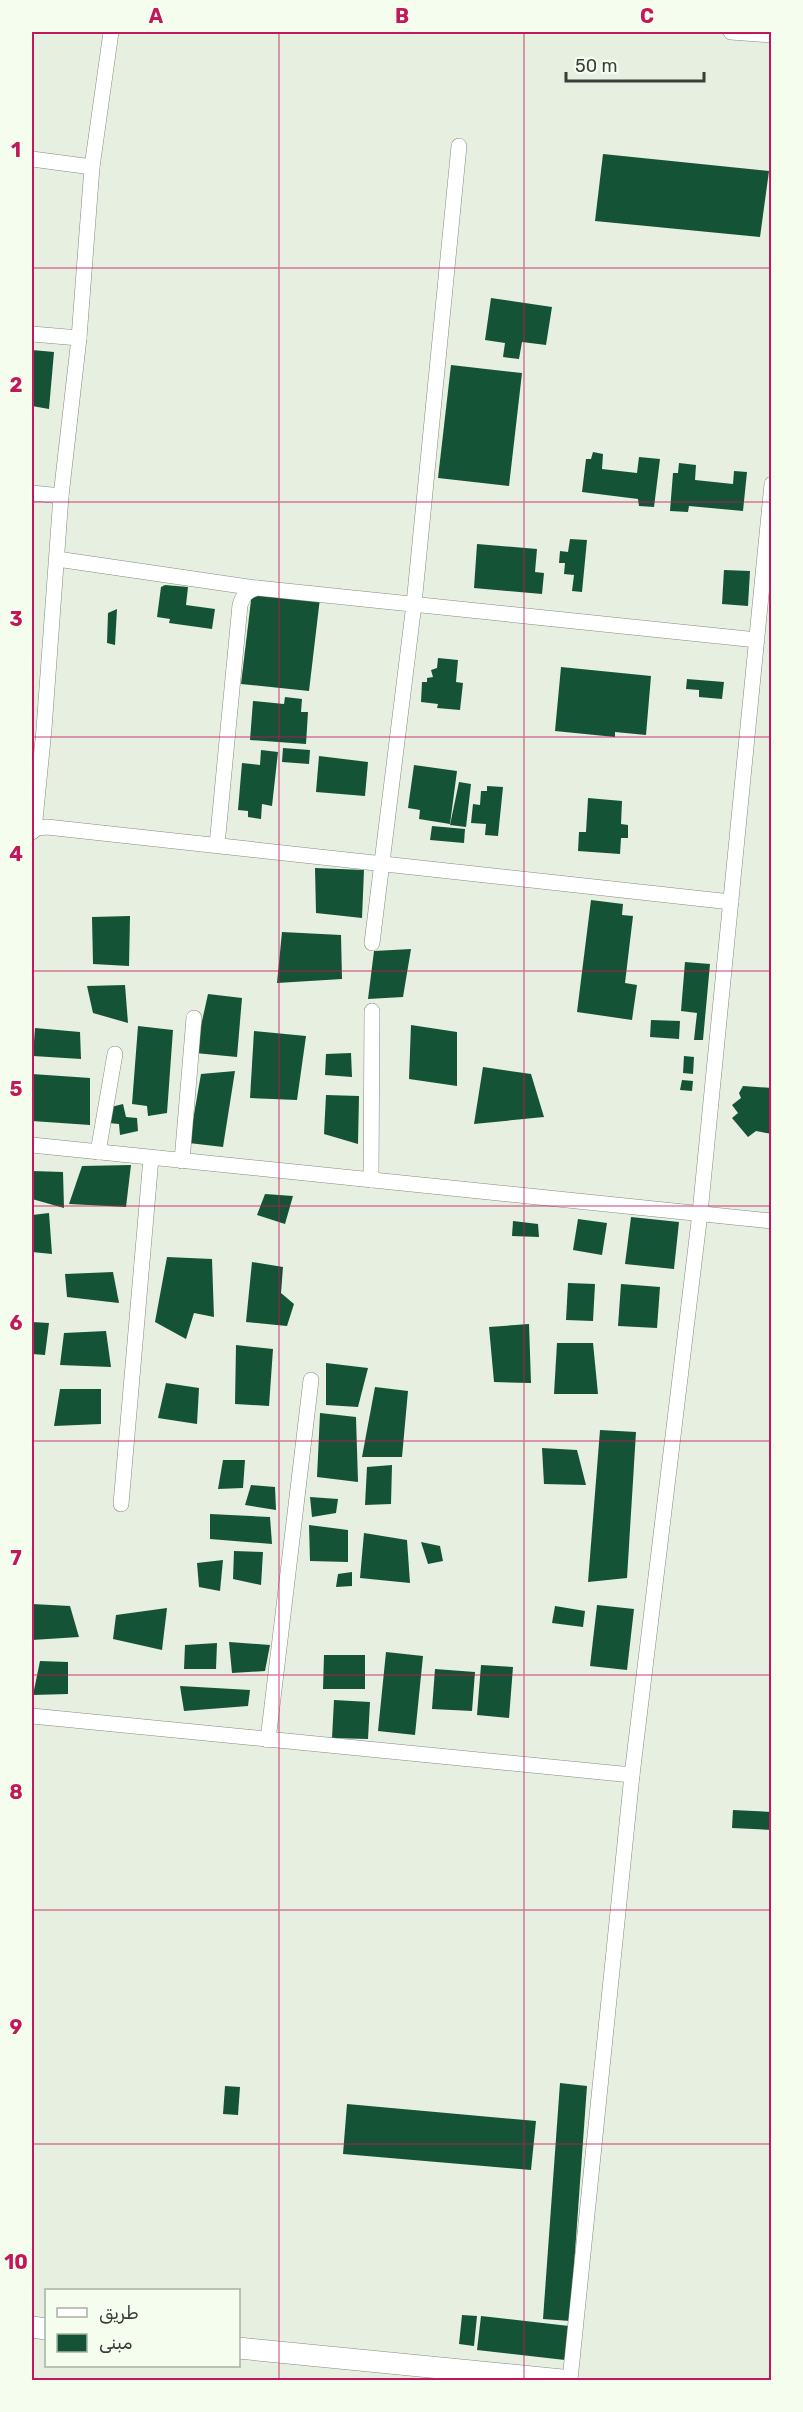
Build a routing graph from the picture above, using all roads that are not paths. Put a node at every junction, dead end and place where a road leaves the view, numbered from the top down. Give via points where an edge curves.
1 (111, 32) edge
2 (731, 32) edge
3 (771, 35) edge
4 (459, 146) dead end
5 (32, 159) edge
6 (92, 167) junction
7 (32, 334) edge
8 (79, 338) junction
9 (771, 484) edge
10 (32, 492) edge
11 (61, 496) junction
12 (57, 559) junction
13 (256, 588) junction
14 (414, 604) junction
15 (757, 640) junction
16 (38, 728) edge
17 (32, 831) edge
18 (217, 845) junction
19 (380, 863) junction
20 (731, 902) junction
21 (372, 943) dead end
22 (372, 1011) dead end
23 (194, 1018) dead end
24 (116, 1054) dead end
25 (32, 1145) edge
26 (98, 1152) junction
27 (151, 1158) junction
28 (182, 1161) junction
29 (371, 1180) junction
30 (700, 1214) junction
31 (771, 1221) edge
32 (311, 1380) dead end
33 (121, 1504) dead end
34 (32, 1716) edge
35 (268, 1740) junction
36 (632, 1775) junction
37 (240, 2348) edge
38 (562, 2380) edge
39 (570, 2380) edge

1 - 6 street
2 - 3 street
4 - 14 street
5 - 6 street
6 - 8 street
7 - 8 street
8 - 11 street
9 - 15 street
10 - 11 street
11 - 12 street
12 - 13 street
12 - 16 street
13 - 14 street
13 - 18 street via 243,595 240,605
14 - 15 street
14 - 19 street
15 - 20 street
16 - 17 street
17 - 18 street via 47,827
18 - 19 street
19 - 20 street
19 - 21 street
20 - 30 street
22 - 29 street
23 - 28 street
24 - 26 street
25 - 26 street
26 - 27 street
27 - 28 street
27 - 33 street
28 - 29 street
29 - 30 street
30 - 31 street
30 - 36 street
32 - 35 street
34 - 35 street
35 - 36 street
36 - 39 street
37 - 38 street

